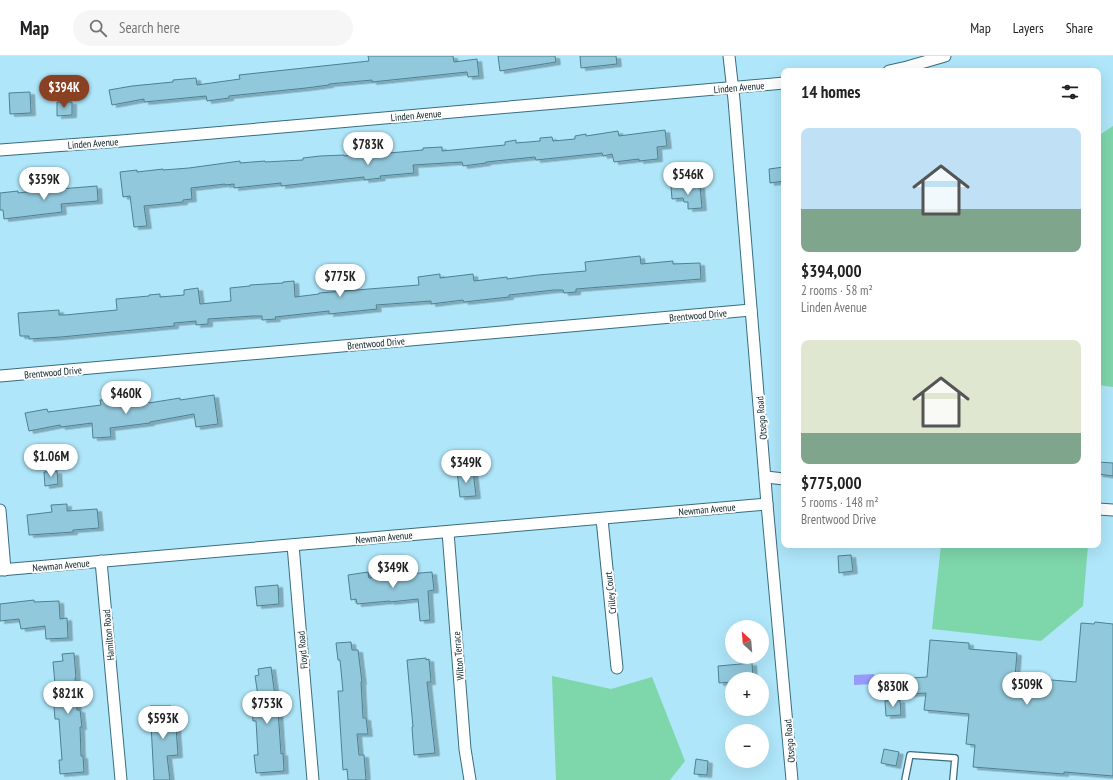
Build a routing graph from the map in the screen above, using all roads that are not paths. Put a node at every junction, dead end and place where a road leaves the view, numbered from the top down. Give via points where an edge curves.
1 (729, 56) edge
2 (945, 56) edge
3 (902, 68) edge
4 (781, 83) edge
5 (732, 88) junction
6 (0, 150) edge
7 (751, 310) junction
8 (0, 376) edge
9 (766, 477) junction
10 (781, 479) edge
11 (768, 504) junction
12 (1101, 509) edge
13 (0, 510) edge
14 (1113, 510) edge
15 (602, 519) junction
16 (448, 532) junction
17 (293, 545) junction
18 (101, 561) junction
19 (3, 570) edge
20 (617, 668) dead end
21 (121, 780) edge
22 (314, 780) edge
23 (470, 780) edge
24 (792, 780) edge
25 (905, 780) edge
26 (953, 780) edge

1 - 5 street, Otsego Road
2 - 3 street
4 - 5 street, Linden Avenue
5 - 6 street, Linden Avenue
5 - 7 street, Otsego Road
7 - 8 street, Brentwood Drive
7 - 9 street, Otsego Road
9 - 10 street
9 - 11 street, Otsego Road
11 - 15 street, Newman Avenue
11 - 24 street, Otsego Road
12 - 14 street
13 - 19 street
15 - 16 street, Newman Avenue
15 - 20 street, Crilley Court
16 - 17 street, Newman Avenue
16 - 23 street, Wilton Terrace via 465,749
17 - 18 street, Newman Avenue
17 - 22 street, Floyd Road
18 - 19 street, Newman Avenue
18 - 21 street, Hamilton Road
25 - 26 lane via 910,755 955,758

